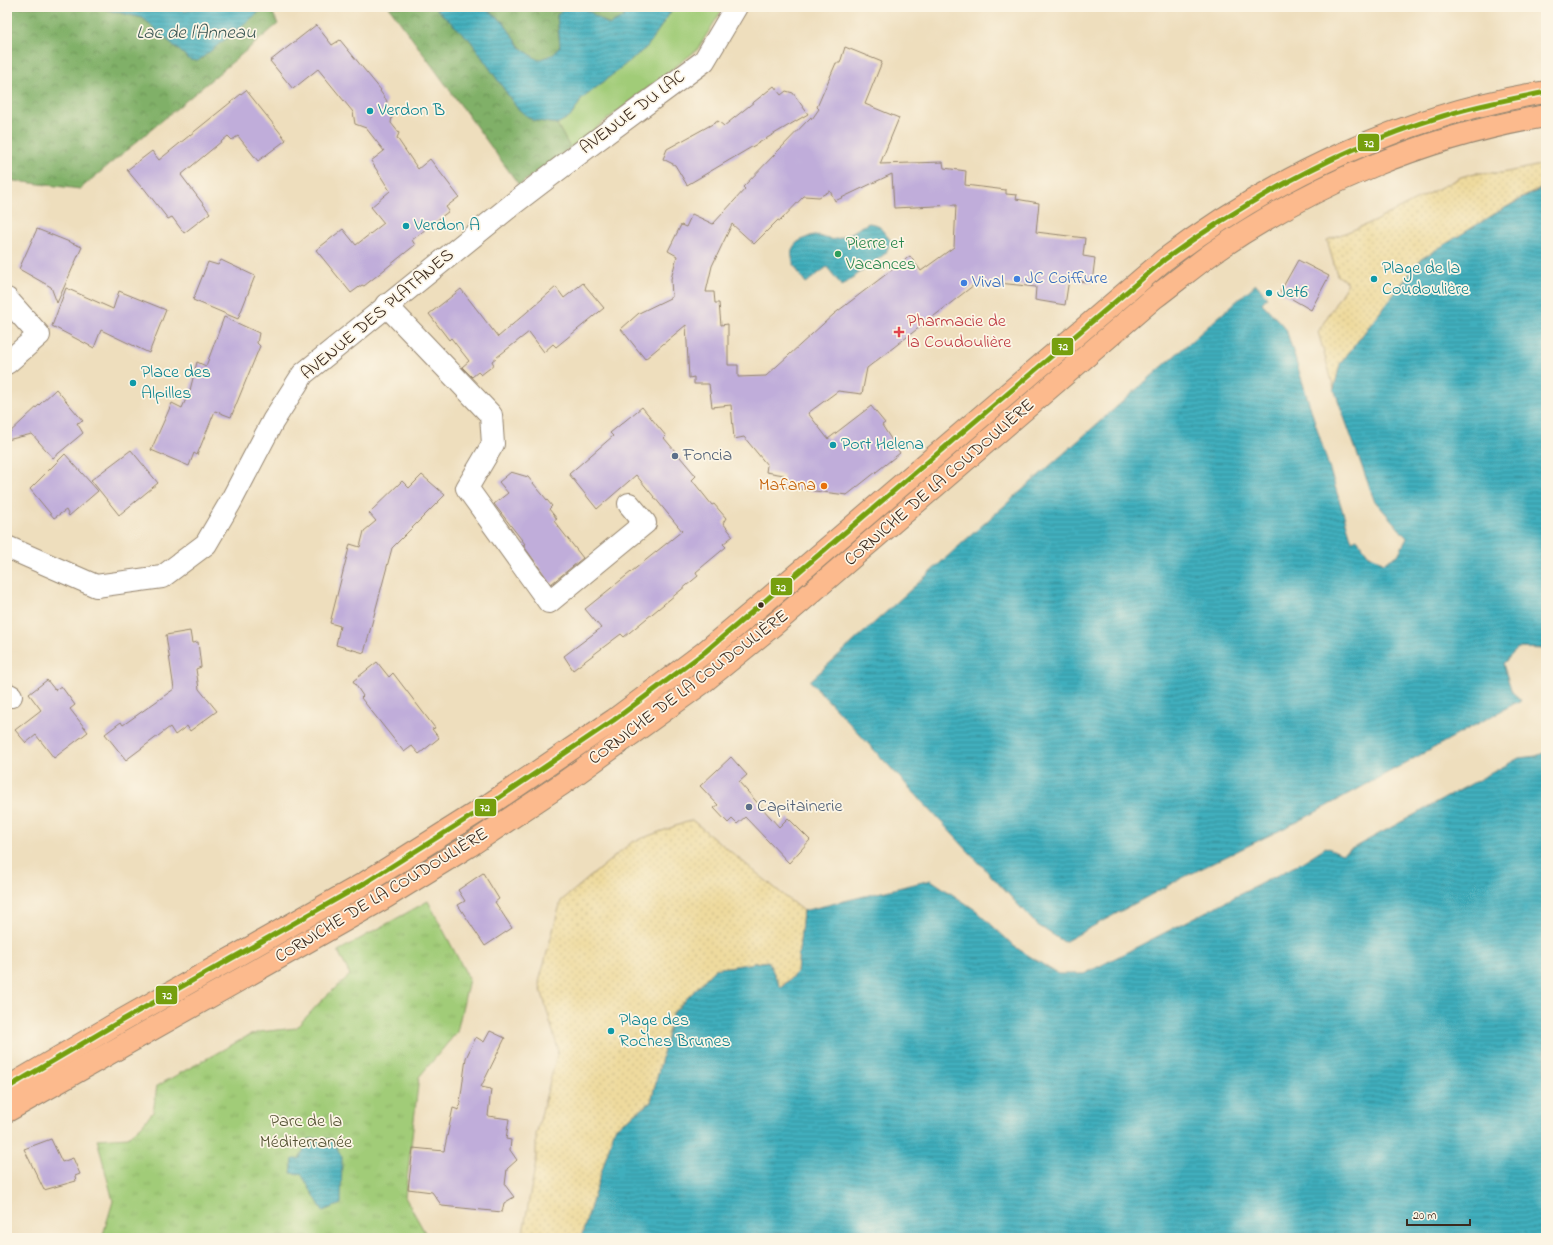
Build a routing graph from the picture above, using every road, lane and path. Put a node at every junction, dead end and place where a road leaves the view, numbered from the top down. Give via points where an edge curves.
1 (736, 7) edge
2 (1546, 92) edge
3 (1546, 116) edge
4 (513, 204) joint
5 (7, 299) edge
6 (386, 305) junction
7 (7, 363) edge
8 (629, 504) dead end
9 (8, 549) edge
10 (7, 1088) edge
11 (7, 1110) edge

1 - 4 street, AVENUE DU LAC via 704,61
2 - 10 main road, CORNICHE DE LA COUDOULIÈRE via 1441,116 1386,135 1269,191 1208,228 1146,275 711,648 626,711 484,808 365,883
3 - 11 main road, CORNICHE DE LA COUDOULIÈRE via 1444,140 1348,176 1280,212 1214,252 1154,298 776,623 702,683 562,784 386,897
4 - 6 street, AVENUE DES PLATANES
5 - 7 street via 39,335
6 - 8 street via 491,415 493,444 467,488 549,602 645,523
6 - 9 street, AVENUE DES PLATANES via 303,374 273,421 206,544 162,577 96,586

